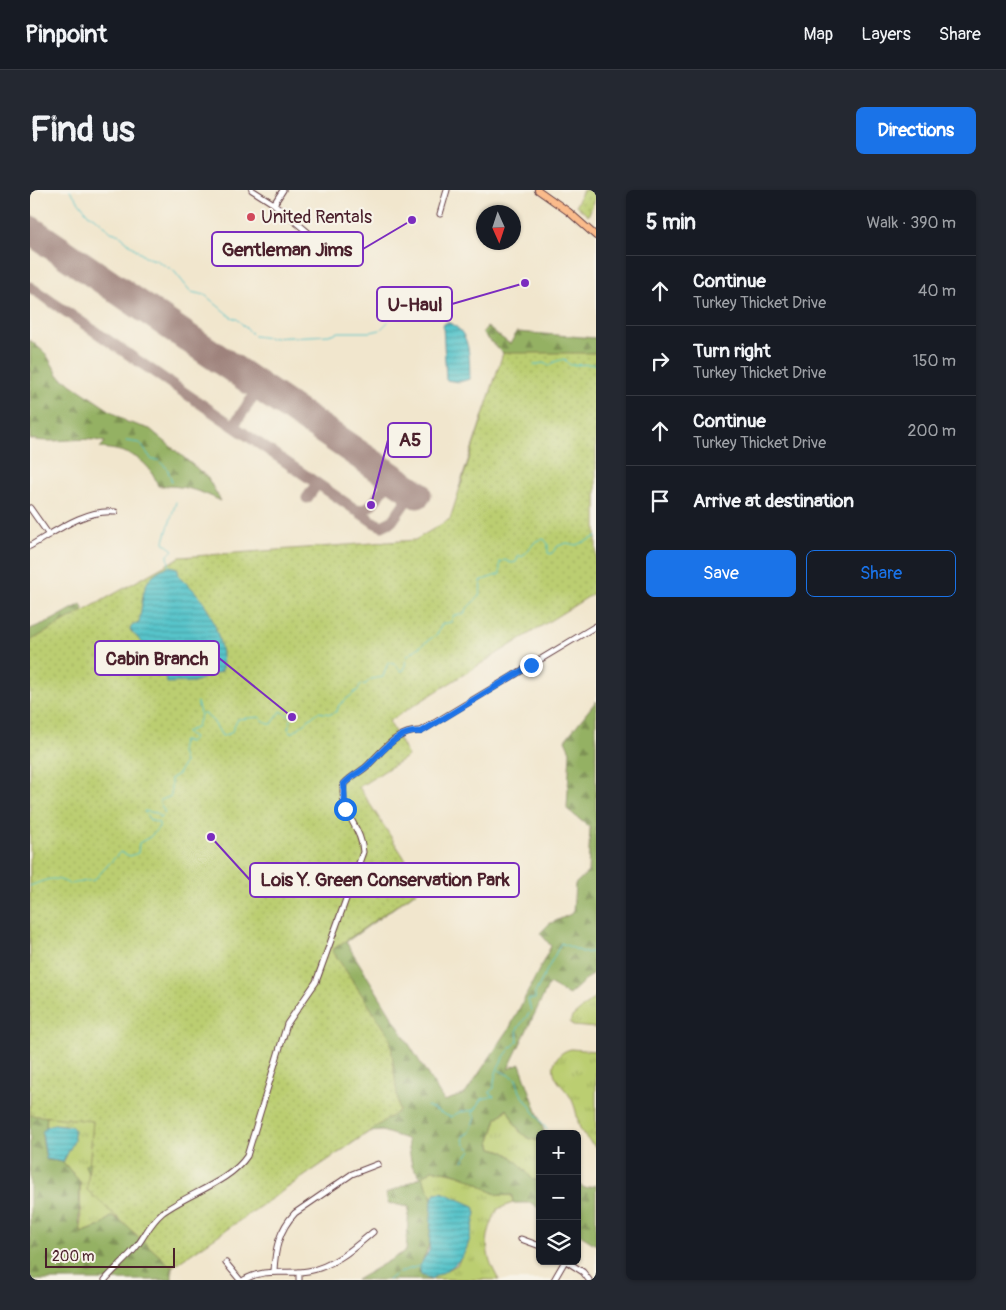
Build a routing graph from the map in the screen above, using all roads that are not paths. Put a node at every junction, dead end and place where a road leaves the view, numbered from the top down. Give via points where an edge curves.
1 (252, 190) edge
2 (283, 190) edge
3 (447, 190) edge
4 (538, 190) edge
5 (274, 204) junction
6 (440, 214) dead end
7 (596, 236) edge
8 (328, 249) dead end
9 (30, 508) edge
10 (115, 512) dead end
11 (49, 535) junction
12 (30, 546) edge
13 (596, 626) edge
14 (378, 1164) dead end
15 (373, 1232) dead end
16 (521, 1239) dead end
17 (536, 1245) edge
18 (226, 1263) dead end
19 (563, 1265) edge
20 (573, 1265) edge
21 (274, 1271) junction
22 (300, 1272) junction
23 (106, 1280) edge
24 (240, 1280) edge
25 (244, 1280) edge
26 (300, 1280) edge
27 (554, 1280) edge
28 (589, 1280) edge

1 - 5 street
2 - 5 street
3 - 6 street
4 - 7 main road
5 - 8 street
9 - 11 street
10 - 11 street via 89,515
11 - 12 street
13 - 23 street via 421,732 410,731 397,737 344,784 345,809 363,845 363,852 316,982 287,1024 248,1156 231,1172 152,1221 137,1246
14 - 21 street via 352,1174 288,1221 277,1245
15 - 22 street via 337,1260 322,1268
16 - 17 street
18 - 24 street
19 - 27 street
20 - 28 street via 584,1272
21 - 22 street
21 - 25 street via 255,1273
22 - 26 street

